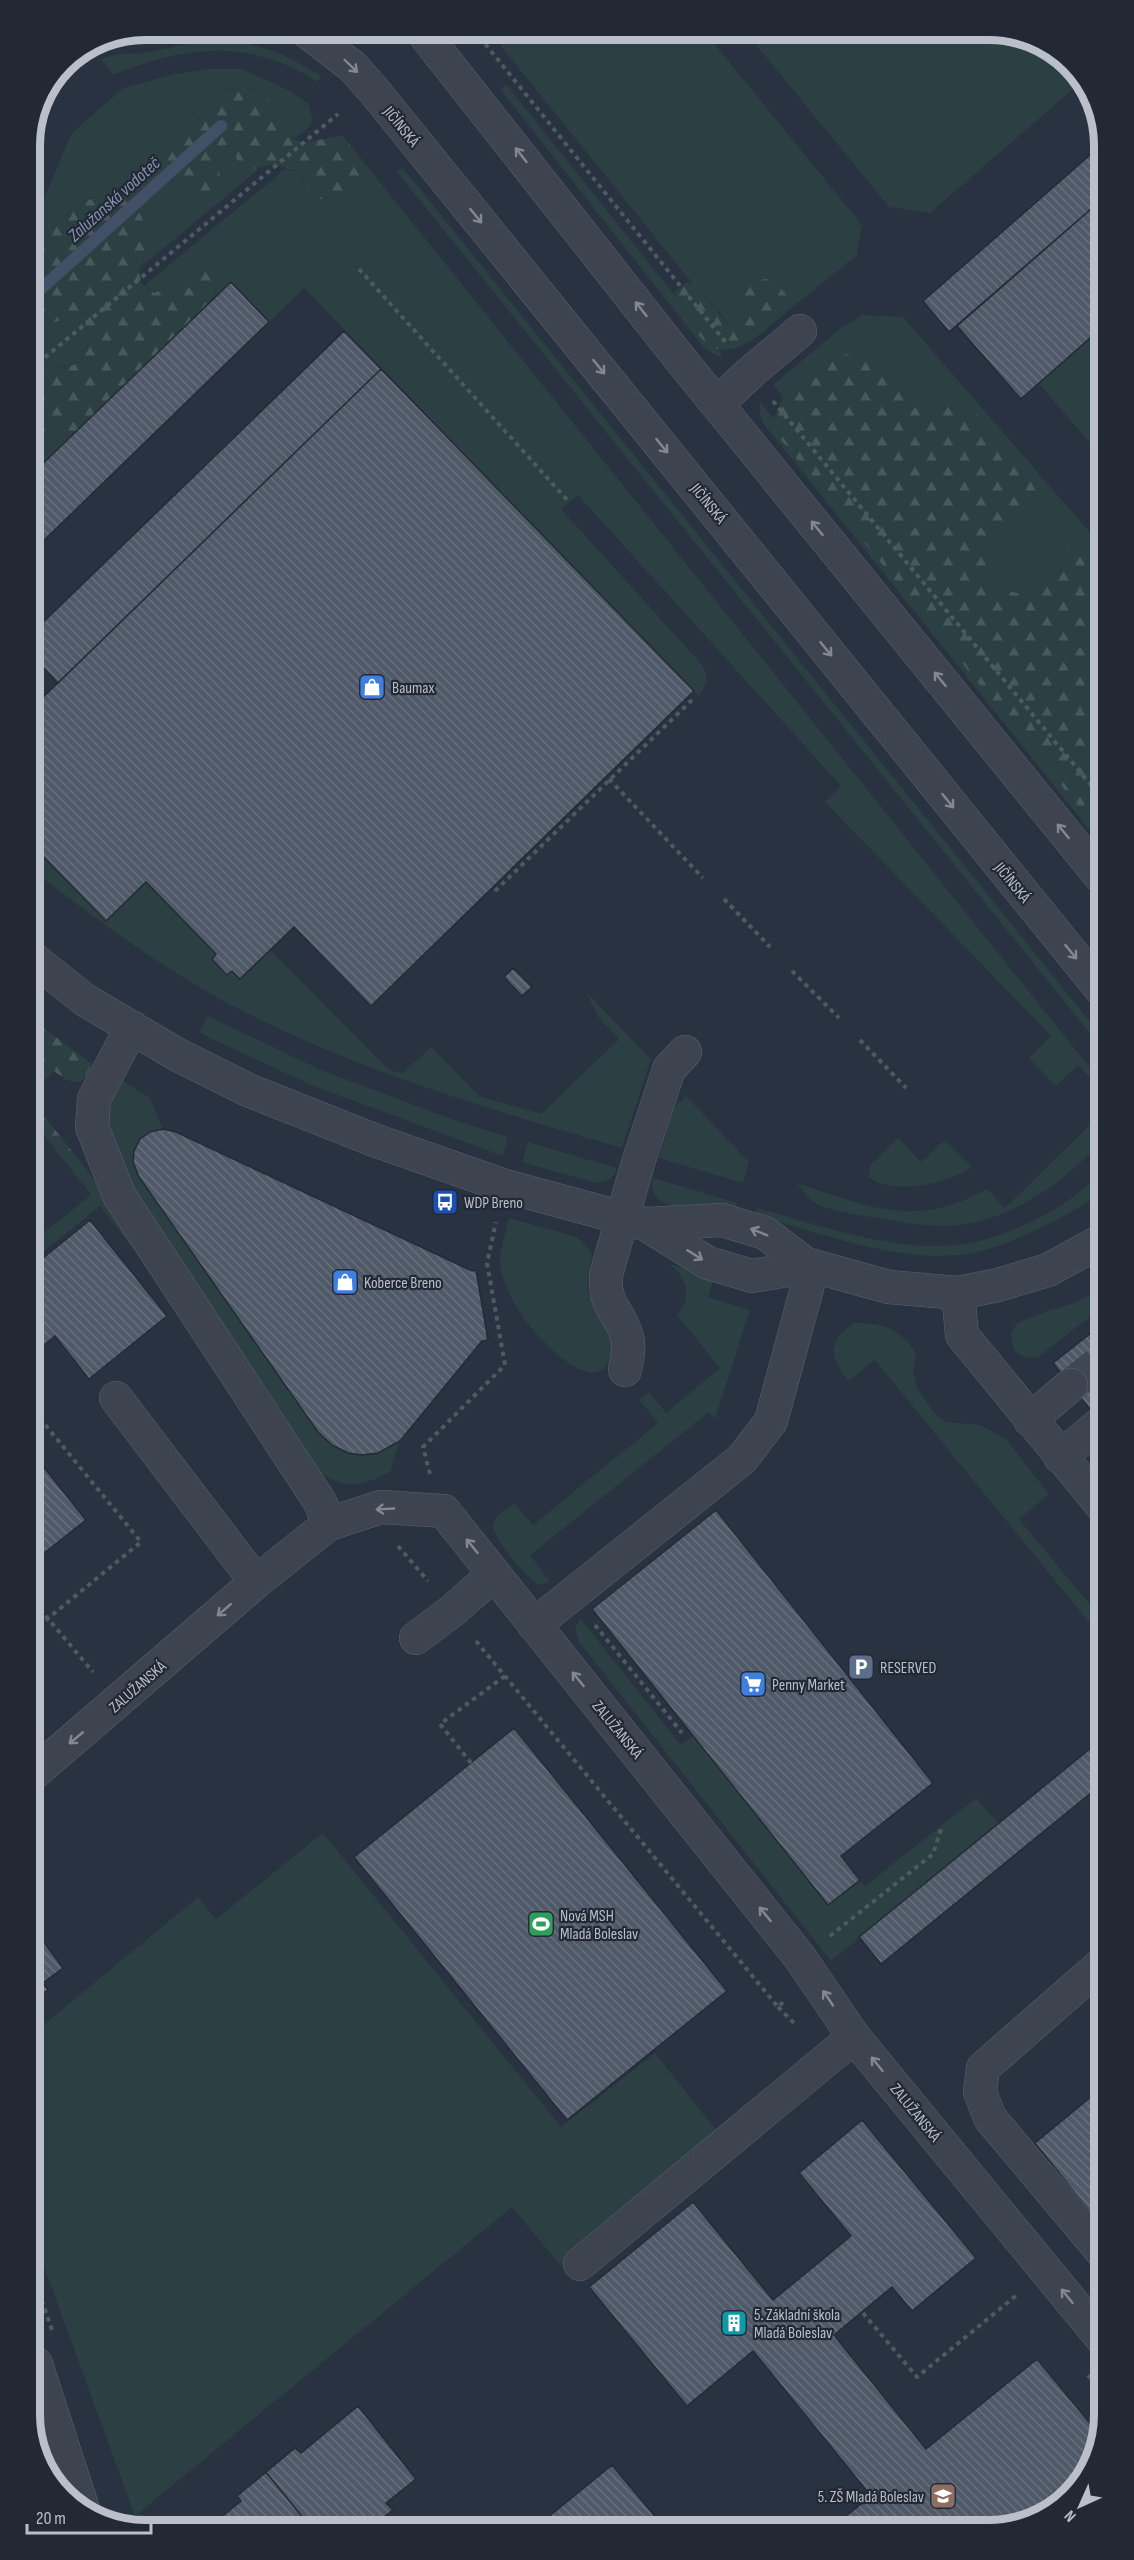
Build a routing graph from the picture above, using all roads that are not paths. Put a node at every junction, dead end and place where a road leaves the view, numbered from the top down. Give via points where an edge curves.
1 (319, 41) edge
2 (430, 41) edge
3 (800, 331) dead end
4 (717, 404) junction
5 (1094, 869) edge
6 (41, 965) edge
7 (1094, 981) edge
8 (132, 1028) junction
9 (685, 1052) dead end
10 (633, 1221) junction
11 (1094, 1245) edge
12 (810, 1265) junction
13 (958, 1293) junction
14 (625, 1370) dead end
15 (1071, 1385) tunnel mouth
16 (116, 1398) dead end
17 (1030, 1420) junction
18 (1094, 1429) edge
19 (1060, 1457) junction
20 (1094, 1492) edge
21 (329, 1524) junction
22 (494, 1574) junction
23 (256, 1582) junction
24 (534, 1625) junction
25 (416, 1638) dead end
26 (40, 1768) edge
27 (1094, 1971) edge
28 (854, 2037) junction
29 (1094, 2242) edge
30 (580, 2264) dead end
31 (1094, 2329) edge
32 (40, 2376) edge
33 (80, 2496) edge

1 -> 7 street, JIČÍNSKÁ via 353,67 382,100
4 -> 2 street
3 - 4 street
5 -> 4 street
6 - 8 street via 85,1000
8 - 10 street via 248,1090 363,1136 504,1186
8 - 21 street via 94,1099 92,1127 120,1195 320,1502
9 - 10 street via 669,1069
12 -> 10 street via 765,1233 722,1220
10 -> 12 street via 708,1263 752,1276
10 - 14 street via 606,1275 605,1291 627,1336
11 - 13 street via 1048,1270
12 - 13 street via 889,1287
12 - 24 street via 771,1421 742,1459
13 - 17 street via 962,1335
15 - 17 street
16 - 23 street
17 - 19 street
18 - 19 street
19 - 20 street
22 -> 21 street, ZALUŽANSKÁ via 444,1511 381,1507
21 - 23 street, ZALUŽANSKÁ
22 - 24 street, ZALUŽANSKÁ
22 - 25 street
23 -> 26 street, ZALUŽANSKÁ
28 -> 24 street, ZALUŽANSKÁ via 807,1968
27 - 29 street via 983,2068 980,2092 990,2118
28 - 30 street
31 -> 28 street, ZALUŽANSKÁ
32 - 33 street

